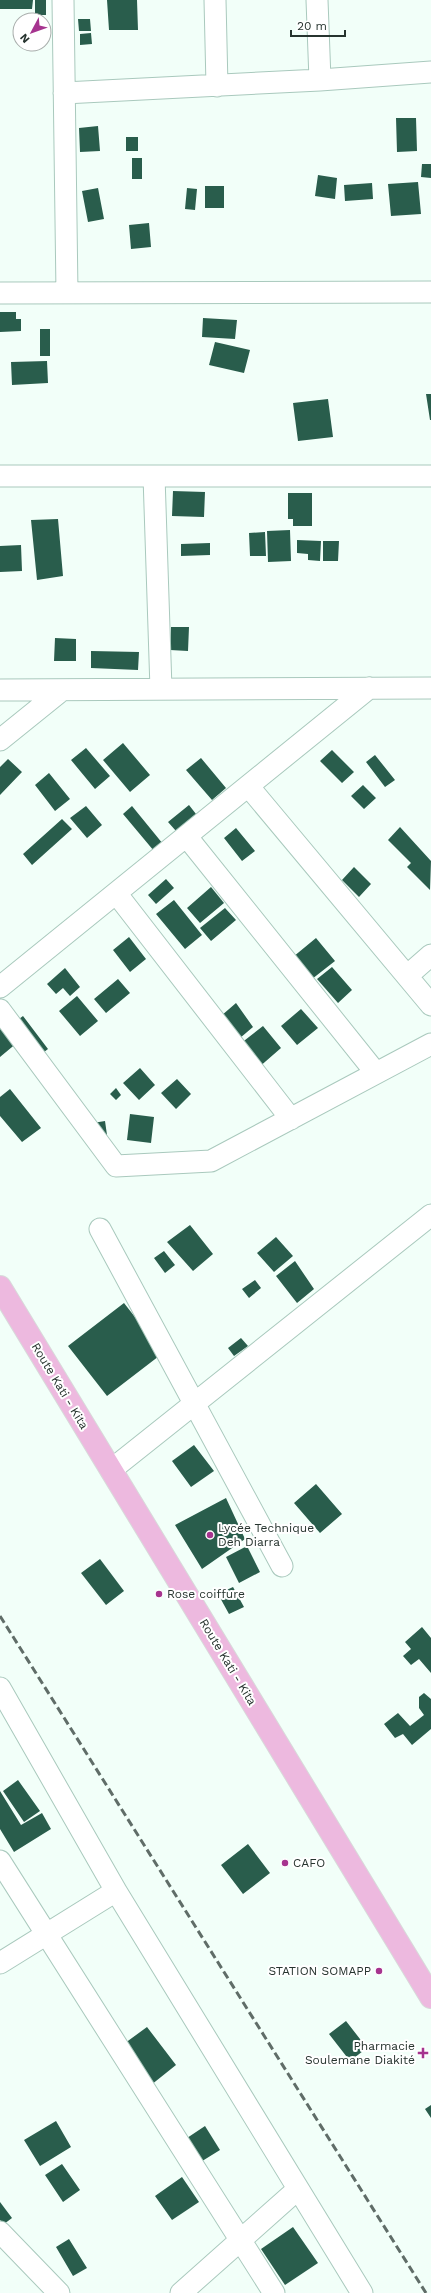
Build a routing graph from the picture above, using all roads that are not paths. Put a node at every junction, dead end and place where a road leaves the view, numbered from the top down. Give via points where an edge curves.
1 (63, 0) edge
2 (215, 0) edge
3 (318, 0) edge
4 (431, 72) edge
5 (320, 80) junction
6 (217, 86) junction
7 (64, 93) junction
8 (431, 292) edge
9 (0, 293) edge
10 (67, 293) junction
11 (0, 476) edge
12 (154, 476) junction
13 (431, 476) edge
14 (369, 688) junction
15 (431, 688) edge
16 (161, 689) junction
17 (0, 690) edge
18 (62, 690) junction
19 (0, 740) edge
20 (249, 787) junction
21 (187, 837) junction
22 (116, 894) junction
23 (431, 955) edge
24 (407, 976) junction
25 (0, 987) edge
26 (431, 1005) edge
27 (0, 1010) edge
28 (431, 1044) edge
29 (376, 1073) junction
30 (290, 1119) junction
31 (431, 1215) edge
32 (100, 1229) dead end
33 (0, 1287) edge
34 (194, 1404) junction
35 (111, 1470) junction
36 (282, 1566) dead end
37 (0, 1688) edge
38 (0, 1861) edge
39 (116, 1891) junction
40 (46, 1934) junction
41 (0, 1963) edge
42 (430, 1991) edge
43 (298, 2188) junction
44 (0, 2232) edge
45 (240, 2240) junction
46 (59, 2293) edge
47 (181, 2293) edge
48 (274, 2293) edge
49 (362, 2293) edge

1 - 7 street
2 - 6 street
3 - 5 street
4 - 5 street
5 - 6 street
6 - 7 street
7 - 10 street
8 - 10 street
9 - 10 street
11 - 12 street
12 - 13 street
12 - 16 street
14 - 15 street
14 - 16 street
14 - 20 street
16 - 18 street
17 - 18 street
18 - 19 street
20 - 21 street
20 - 24 street
21 - 22 street
21 - 29 street
22 - 25 street
22 - 30 street
23 - 24 street
24 - 26 street
27 - 30 street via 116,1166 211,1161
28 - 29 street
29 - 30 street
31 - 34 street
32 - 34 street
33 - 35 main road, Route Kati - Kita
34 - 35 street
34 - 36 street
35 - 42 main road, Route Kati - Kita
37 - 39 street
38 - 40 street
39 - 40 street
39 - 43 street
40 - 41 street
40 - 45 street
43 - 45 street
43 - 49 street
44 - 46 street
45 - 47 street
45 - 48 street

